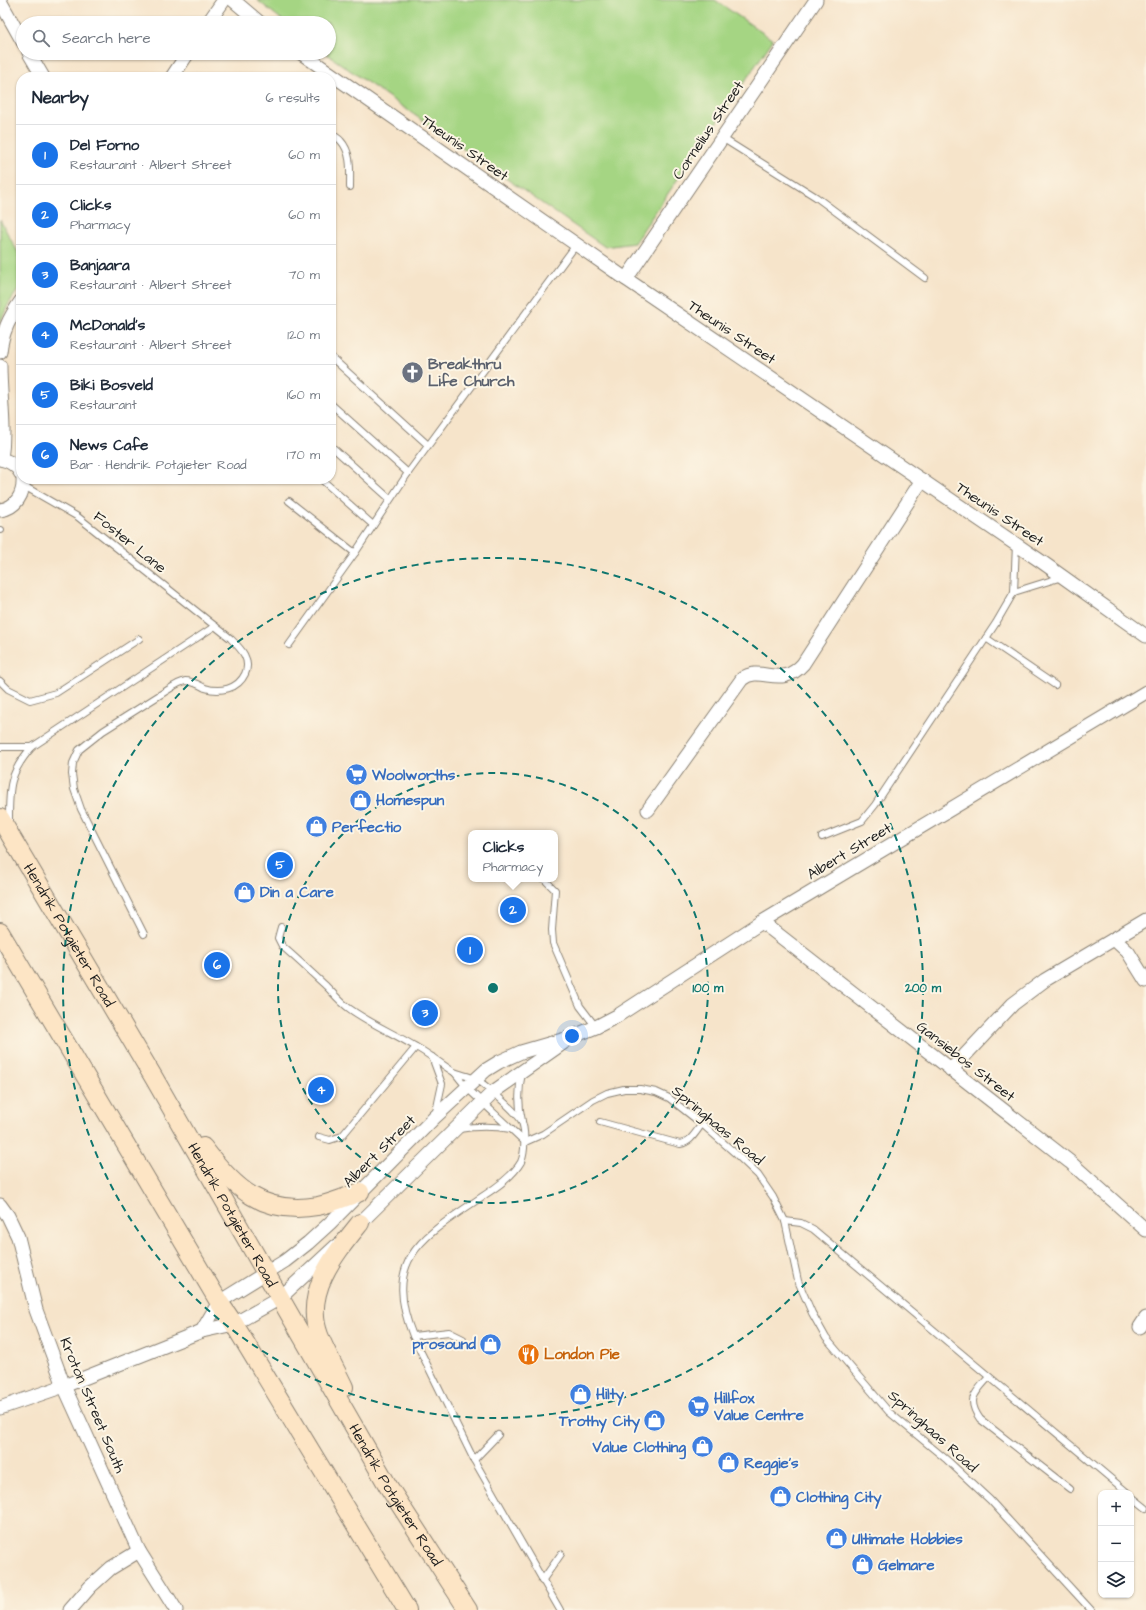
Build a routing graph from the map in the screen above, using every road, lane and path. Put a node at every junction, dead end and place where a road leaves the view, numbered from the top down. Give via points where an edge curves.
1 (224, 0) edge
2 (233, 0) edge
3 (816, 0) edge
4 (0, 1) edge
5 (213, 16) edge
6 (252, 16) edge
7 (16, 30) edge
8 (33, 60) edge
9 (183, 60) edge
10 (311, 60) edge
11 (40, 72) edge
12 (175, 72) edge
13 (328, 72) edge
14 (336, 77) edge
15 (336, 137) edge
16 (722, 138) junction
17 (350, 187) dead end
18 (576, 245) junction
19 (925, 278) dead end
20 (626, 279) junction
21 (16, 309) edge
22 (0, 352) edge
23 (336, 362) edge
24 (0, 366) edge
25 (336, 408) edge
26 (428, 445) junction
27 (336, 450) edge
28 (1, 459) edge
29 (16, 468) edge
30 (408, 473) junction
31 (922, 480) junction
32 (22, 484) edge
33 (28, 484) edge
34 (327, 484) edge
35 (390, 499) junction
36 (289, 501) dead end
37 (0, 510) edge
38 (373, 525) junction
39 (1016, 544) junction
40 (355, 553) junction
41 (1063, 577) junction
42 (1014, 592) junction
43 (215, 626) junction
44 (1146, 636) edge
45 (986, 638) junction
46 (139, 639) dead end
47 (289, 645) dead end
48 (0, 681) edge
49 (1055, 685) dead end
50 (1146, 692) edge
51 (0, 747) edge
52 (32, 747) junction
53 (648, 810) dead end
54 (0, 818) edge
55 (9, 834) junction
56 (822, 837) dead end
57 (547, 882) edge
58 (1146, 920) edge
59 (762, 922) junction
60 (281, 927) dead end
61 (0, 932) edge
62 (144, 934) dead end
63 (1114, 939) junction
64 (1146, 981) edge
65 (596, 1027) junction
66 (569, 1038) junction
67 (416, 1047) junction
68 (432, 1057) junction
69 (951, 1070) junction
70 (455, 1072) junction
71 (522, 1072) junction
72 (154, 1078) junction
73 (472, 1084) junction
74 (493, 1092) junction
75 (483, 1102) junction
76 (435, 1117) junction
77 (522, 1121) junction
78 (600, 1122) dead end
79 (702, 1124) junction
80 (457, 1129) junction
81 (511, 1129) junction
82 (319, 1137) dead end
83 (525, 1142) junction
84 (360, 1192) junction
85 (0, 1205) edge
86 (785, 1221) junction
87 (360, 1223) junction
88 (1146, 1230) edge
89 (265, 1273) junction
90 (280, 1298) junction
91 (218, 1302) junction
92 (234, 1324) junction
93 (202, 1331) junction
94 (413, 1336) junction
95 (464, 1339) dead end
96 (989, 1377) junction
97 (64, 1386) junction
98 (0, 1408) edge
99 (498, 1435) dead end
100 (474, 1460) junction
101 (388, 1486) junction
102 (1070, 1489) dead end
103 (1124, 1490) edge
104 (1134, 1498) edge
105 (1146, 1508) edge
106 (139, 1551) junction
107 (561, 1554) dead end
108 (542, 1581) junction
109 (70, 1610) edge
110 (176, 1610) edge
111 (407, 1610) edge
112 (468, 1610) edge
113 (560, 1610) edge
114 (1091, 1610) edge

1 - 5 street
2 - 6 street
3 - 16 street, Cornelius Street
4 - 7 street
8 - 11 street
9 - 12 street
10 - 13 street, Theunis Street
14 - 18 street, Theunis Street
15 - 17 lane via 342,141 348,154
16 - 19 lane via 816,197
16 - 20 street, Cornelius Street
18 - 20 street, Theunis Street
18 - 26 lane
20 - 31 street, Theunis Street
21 - 22 street via 5,327
23 - 26 lane
24 - 28 street via 4,428
25 - 30 lane
26 - 30 lane
27 - 35 lane
28 - 29 street via 9,461
30 - 35 lane
31 - 39 street, Theunis Street
31 - 53 street via 803,664 787,676 750,674 742,679
32 - 37 street via 22,494 18,500 12,506
33 - 43 lane, Foster Lane via 78,517
34 - 38 lane
35 - 38 lane
36 - 40 lane
38 - 40 lane
39 - 41 street, Theunis Street
39 - 42 lane
40 - 47 lane
41 - 42 lane
41 - 44 street, Theunis Street
42 - 45 lane
43 - 52 lane
43 - 62 lane, Foster Lane via 244,652 247,660 242,681 231,689 207,688 185,681 174,686 103,731 80,750 74,763 74,789 81,809
45 - 49 lane
45 - 56 lane via 869,814 862,821
46 - 48 lane via 56,693 30,700 8,689
50 - 59 street, Albert Street
51 - 52 lane
52 - 55 lane via 20,761 13,777
54 - 55 main road, Hendrik Potgieter Road
55 - 72 main road, Hendrik Potgieter Road
57 - 65 lane via 555,890 553,943 580,1006
58 - 63 street
59 - 65 street, Albert Street via 643,1000
59 - 69 street, Gansiebos Street
60 - 67 lane via 278,938 282,946 342,1003
61 - 91 main road
63 - 64 street via 1128,952
63 - 69 street via 1045,980 1013,1004
65 - 66 street, Albert Street
66 - 71 street, Albert Street
66 - 73 street, Albert Street via 499,1062 486,1070
67 - 68 lane
67 - 82 lane via 342,1136 330,1140
68 - 70 lane
68 - 76 lane via 442,1084
69 - 88 street, Gansiebos Street via 1070,1162
70 - 73 lane
70 - 73 lane
71 - 74 street, Albert Street
71 - 77 lane via 518,1099
72 - 84 main road via 225,1174 259,1200 280,1208 307,1208
72 - 89 main road, Hendrik Potgieter Road
73 - 74 lane
73 - 75 lane
73 - 76 street, Albert Street
74 - 75 street, Albert Street
74 - 77 lane
75 - 80 street, Albert Street
75 - 81 lane
76 - 84 street, Albert Street
77 - 83 lane
78 - 79 lane via 680,1144 691,1140
79 - 83 lane, Springhaas Road via 669,1098 656,1092 624,1089 607,1093 543,1134
79 - 86 lane, Springhaas Road via 758,1175
80 - 81 lane via 493,1126
80 - 87 street, Albert Street
81 - 83 lane
83 - 94 lane via 521,1161 508,1177 424,1238 407,1263 402,1300
84 - 89 street, Albert Street via 308,1243
85 - 97 street, Kroton Street South via 18,1237 36,1310
86 - 96 lane via 801,1223 813,1229
86 - 114 lane, Springhaas Road via 798,1280 826,1338 889,1412 990,1500
87 - 90 street, Albert Street
87 - 101 main road via 322,1277 316,1298 316,1319 319,1334
89 - 90 main road, Hendrik Potgieter Road
89 - 91 street, Albert Street
90 - 92 street, Albert Street
90 - 101 main road, Hendrik Potgieter Road
91 - 92 main road
91 - 93 street
92 - 93 street, Albert Street
92 - 111 main road
93 - 97 street, Albert Street
94 - 95 lane via 450,1332
94 - 100 lane
96 - 102 lane via 975,1393 972,1401 980,1419
96 - 103 lane
97 - 98 street, Albert Street
97 - 106 street, Kroton Street South
99 - 100 lane
100 - 108 lane
101 - 112 main road, Hendrik Potgieter Road
104 - 105 lane
106 - 109 street via 111,1568
106 - 110 street, Kroton Street South
107 - 108 lane
108 - 113 lane

